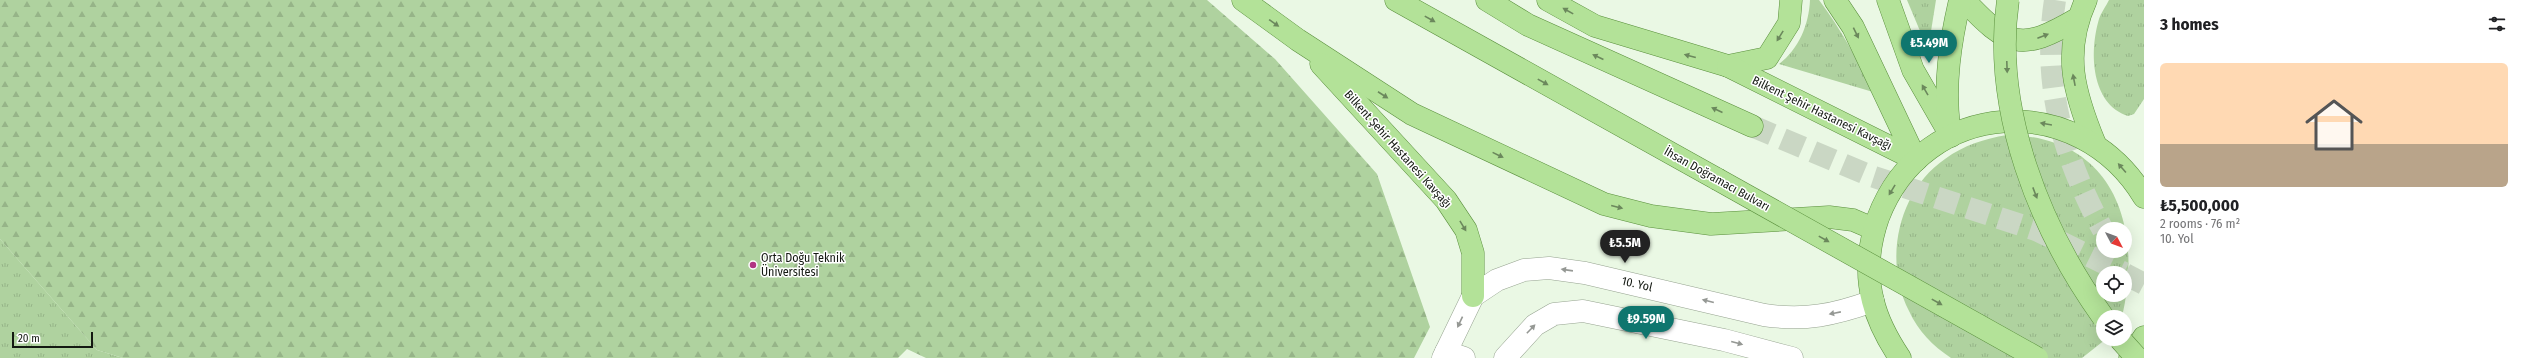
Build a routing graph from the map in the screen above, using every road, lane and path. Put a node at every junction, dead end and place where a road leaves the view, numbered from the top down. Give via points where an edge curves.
1 (1243, 0) edge
2 (1396, 0) edge
3 (1487, 0) edge
4 (1548, 0) edge
5 (1791, 0) edge
6 (1835, 0) edge
7 (1888, 0) edge
8 (1960, 0) edge
9 (1964, 0) edge
10 (2008, 0) edge
11 (2081, 9) edge
12 (1298, 40) junction
13 (1728, 66) junction
14 (1752, 126) tunnel mouth
15 (1951, 136) junction
16 (2094, 144) junction
17 (1916, 160) junction
18 (2144, 198) edge
19 (1874, 229) junction
20 (1473, 296) junction
21 (1873, 301) junction
22 (2098, 310) edge
23 (2144, 337) edge
24 (2126, 346) edge
25 (1451, 356) edge
26 (1505, 358) edge
27 (1792, 358) edge
28 (1900, 358) edge
29 (2037, 358) edge
30 (2130, 358) edge
31 (2137, 358) edge

1 -> 12 main road
2 -> 29 main road, İhsan Doğramacı Bulvarı, bridge
14 -> 3 main road via 1528,25
13 -> 4 main road, Bilkent Şehir Hastanesi Kavşağı via 1595,26
5 -> 13 main road via 1789,23 1767,58
6 -> 17 main road via 1853,27
15 -> 7 main road via 1913,70
8 - 15 main road via 1946,69 1946,100
9 -> 11 main road via 1996,31 2013,39 2027,41 2041,37
10 -> 22 main road, bridge via 2005,38 2007,74 2028,172 2050,231 2084,291
16 -> 11 main road via 2081,110 2072,72 2072,46
12 -> 19 main road via 1412,114 1604,204 1652,216 1711,224 1829,216 1853,220
12 -> 20 main road, Bilkent Şehir Hastanesi Kavşağı via 1446,200 1466,230 1473,253
13 - 17 main road, Bilkent Şehir Hastanesi Kavşağı
16 -> 15 main road via 2065,129 2031,122 1992,123
15 - 17 main road
18 -> 16 main road via 2116,161
17 -> 19 main road via 1894,186
19 - 21 main road via 1869,265
21 -> 20 street, 10. Yol via 1841,312 1791,319 1764,315 1621,280 1549,268 1524,270 1497,280
20 -> 25 street
21 - 28 main road via 1884,332
23 - 30 main road
24 - 31 main road, bridge
26 -> 27 street via 1535,325 1554,314 1583,311 1717,338

